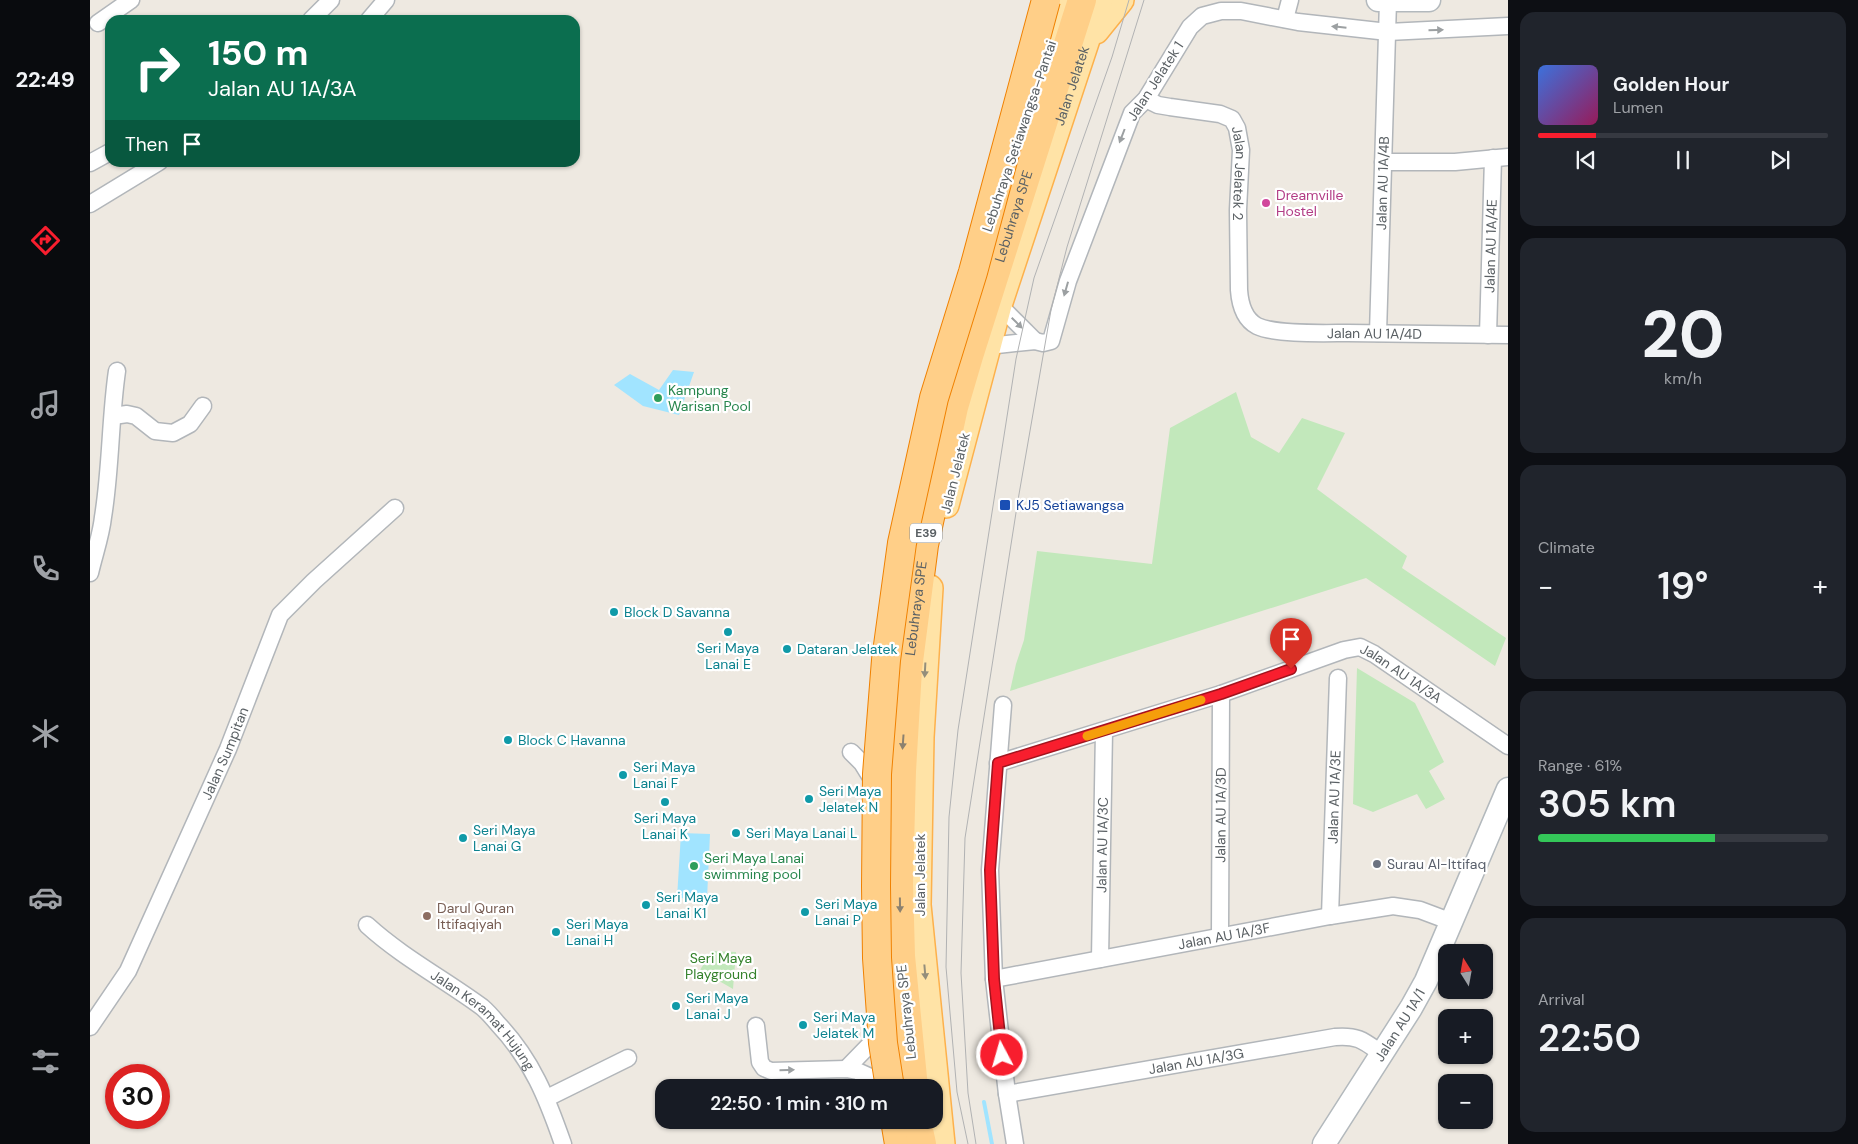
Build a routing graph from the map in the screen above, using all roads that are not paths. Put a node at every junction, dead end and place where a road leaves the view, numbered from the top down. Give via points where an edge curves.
1 (131, 0) edge
2 (331, 0) edge
3 (386, 0) edge
4 (1046, 0) edge
5 (1066, 0) edge
6 (1082, 0) edge
7 (1100, 0) edge
8 (1121, 0) edge
9 (1290, 0) edge
10 (1429, 0) edge
11 (1383, 1) edge
12 (109, 15) edge
13 (316, 15) edge
14 (373, 15) edge
15 (105, 18) edge
16 (1285, 19) junction
17 (98, 23) dead end
18 (1508, 26) edge
19 (1388, 32) junction
20 (1085, 45) junction
21 (1146, 99) junction
22 (105, 155) edge
23 (1500, 158) edge
24 (1383, 162) junction
25 (90, 163) edge
26 (152, 167) edge
27 (90, 204) edge
28 (973, 272) junction
29 (999, 305) junction
30 (1246, 316) joint
31 (1378, 333) junction
32 (1488, 335) junction
33 (1508, 335) edge
34 (1035, 341) junction
35 (988, 346) junction
36 (117, 370) dead end
37 (203, 406) dead end
38 (113, 416) junction
39 (395, 508) dead end
40 (90, 573) edge
41 (1338, 678) dead end
42 (1221, 694) junction
43 (1003, 705) dead end
44 (1104, 731) junction
45 (1508, 746) edge
46 (998, 763) junction
47 (1508, 788) edge
48 (1330, 916) junction
49 (1452, 922) junction
50 (367, 925) dead end
51 (1220, 936) junction
52 (1100, 960) junction
53 (994, 979) junction
54 (756, 1026) dead end
55 (90, 1027) edge
56 (881, 1033) junction
57 (1382, 1054) junction
58 (628, 1058) dead end
59 (841, 1069) junction
60 (874, 1079) edge
61 (887, 1079) edge
62 (887, 1079) edge
63 (913, 1079) edge
64 (1007, 1094) junction
65 (547, 1098) junction
66 (896, 1129) edge
67 (920, 1129) edge
68 (1327, 1141) edge
69 (563, 1144) edge
70 (898, 1144) edge
71 (922, 1144) edge
72 (942, 1144) edge
73 (1015, 1144) edge

1 - 12 street
2 - 13 street
3 - 14 street
4 - 28 highway, bridge
5 - 28 highway, Lebuhraya Setiawangsa–Pantai, bridge via 1011,169
5 - 56 main road via 982,211 947,321 914,479 879,742 876,862
6 -> 63 highway, Lebuhraya SPE / E39 via 961,382 924,545 908,669 899,884 901,956
7 - 20 main road, Jalan Jelatek
8 - 20 main road
9 - 16 street
10 - 11 street
11 - 19 street, Jalan AU 1A/4B
15 - 17 street
19 -> 16 street, Jalan Jelatek 1
16 - 21 street, Jalan Jelatek 1 via 1241,11 1221,11 1202,16 1190,27
19 -> 18 street
19 - 24 street, Jalan AU 1A/4B
20 - 29 main road, Jalan Jelatek
21 - 30 street, Jalan Jelatek 2 via 1170,107 1220,114 1232,119 1237,128 1241,150 1239,290
21 -> 34 street, Jalan Jelatek 1 via 1132,113 1068,282 1051,341
22 - 25 street
23 - 24 street
23 - 32 street, Jalan AU 1A/4E
24 - 31 street, Jalan AU 1A/4B
26 - 27 street
28 - 61 highway, Lebuhraya SPE / E39, bridge via 934,398 918,465 902,542 886,660 877,774 876,886 878,967
29 -> 34 street
29 - 35 main road, Jalan Jelatek
30 - 31 street, Jalan AU 1A/4D via 1257,325 1270,329 1308,333
31 - 32 street, Jalan AU 1A/4D
32 - 33 street, Jalan AU 1A/4D
34 - 35 street, Jalan Jelatek 1
35 -> 72 main road, Jalan Jelatek via 952,478 930,578 923,699 918,905
36 - 38 street
37 - 38 street via 190,424 173,433 155,431 136,416
38 - 40 street via 103,518
39 - 55 street, Jalan Sumpitan via 280,615 228,749 128,971
41 - 48 street, Jalan AU 1A/3E
42 - 44 street, Jalan AU 1A/3A
42 - 45 street, Jalan AU 1A/3A via 1360,647
42 - 51 street, Jalan AU 1A/3D
43 - 46 street
44 - 46 street, Jalan AU 1A/3A
44 - 52 street, Jalan AU 1A/3C
46 - 53 street via 990,870
47 - 49 street, Jalan AU 1A/1
48 - 49 street, Jalan AU 1A/3F via 1393,906 1420,910
48 - 51 street, Jalan AU 1A/3F
49 - 57 street, Jalan AU 1A/1 via 1426,981
50 - 65 street, Jalan Keramat Hujung via 385,941 484,1008 524,1057
51 - 52 street, Jalan AU 1A/3F
52 - 53 street, Jalan AU 1A/3F
53 - 64 street
54 -> 59 street via 760,1062 764,1068
56 - 59 street
56 - 62 main road
57 - 64 street, Jalan AU 1A/3G via 1351,1036 1335,1037
57 - 68 street, Jalan AU 1A/1
58 - 65 street
59 - 60 street via 857,1071
64 - 73 street
65 - 69 street, Jalan Keramat Hujung
66 - 70 highway
67 - 71 highway

